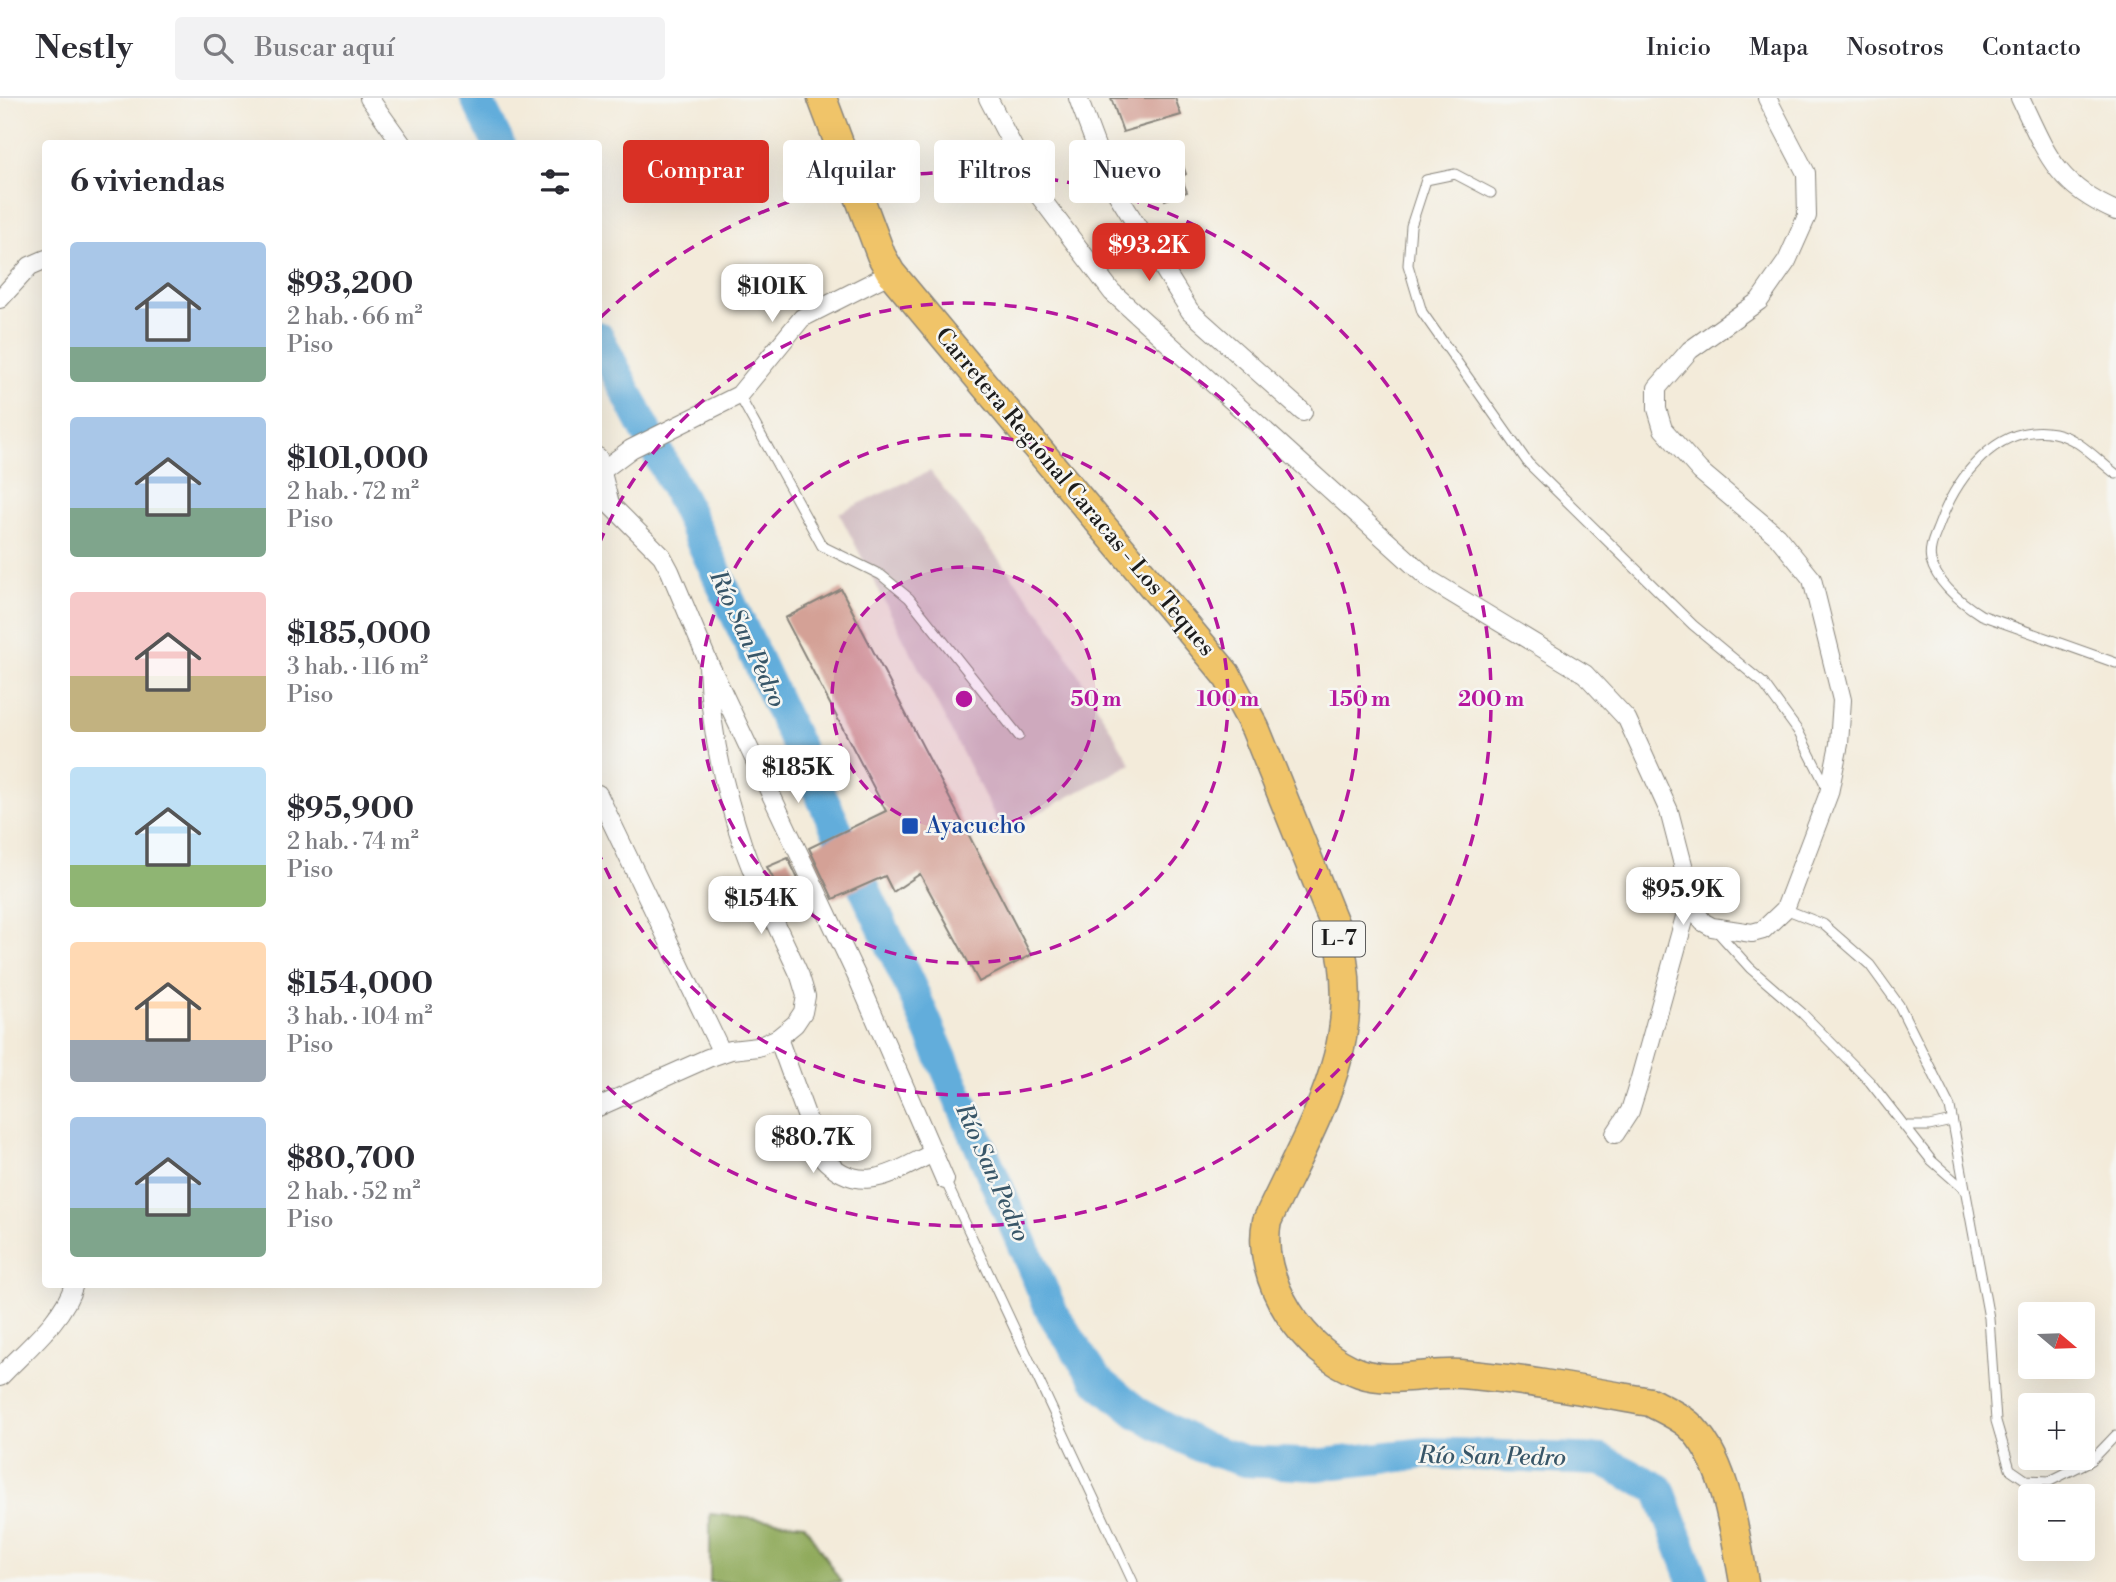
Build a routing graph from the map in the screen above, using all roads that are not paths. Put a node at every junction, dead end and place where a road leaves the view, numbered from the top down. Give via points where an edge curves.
1 (369, 98) edge
2 (822, 98) edge
3 (988, 98) edge
4 (1078, 98) edge
5 (1767, 98) edge
6 (2020, 98) edge
7 (399, 140) edge
8 (1491, 193) dead end
9 (2116, 211) edge
10 (42, 261) edge
11 (891, 273) junction
12 (0, 299) edge
13 (739, 395) junction
14 (1303, 412) dead end
15 (602, 464) edge
16 (602, 468) edge
17 (2116, 474) edge
18 (707, 659) junction
19 (2116, 663) edge
20 (1018, 736) dead end
21 (1829, 793) junction
22 (602, 802) edge
23 (1690, 900) junction
24 (1785, 909) junction
25 (1713, 927) junction
26 (778, 1038) junction
27 (722, 1053) junction
28 (602, 1105) edge
29 (1952, 1121) junction
30 (1906, 1126) junction
31 (1615, 1134) dead end
32 (933, 1153) junction
33 (945, 1180) joint
34 (1966, 1190) junction
35 (73, 1288) edge
36 (0, 1377) edge
37 (2116, 1435) edge
38 (1133, 1582) edge
39 (1744, 1582) edge

1 - 7 street
2 - 11 main road, Carretera Regional Caracas - Los Teques / L-7 via 880,255
3 - 23 street via 1037,193 1112,292 1430,580 1585,674 1627,719 1669,811
4 - 14 street via 1109,181 1190,311
5 - 21 street via 1806,173 1807,216 1787,261 1759,301 1690,351 1657,388 1657,409 1662,429 1700,471 1777,536 1812,579 1843,700
6 - 9 street via 2053,166 2092,201
8 - 21 lane via 1455,174 1426,180 1410,226 1408,265 1422,312 1528,463 1693,625 1763,684 1798,731
10 - 12 street via 30,266
11 - 13 street via 802,318
11 - 39 main road, Carretera Regional Caracas - Los Teques / L-7 via 1226,674 1255,728 1336,928 1346,962 1348,1006 1339,1058 1267,1221 1267,1266 1279,1295 1311,1341 1336,1362 1362,1374 1510,1378 1650,1402 1671,1412 1689,1424 1711,1452
13 - 15 street
13 - 20 lane via 822,546 881,575 909,598
16 - 18 street via 610,504 662,556
17 - 19 lane via 2064,436 2039,432 2012,437 1983,453 1947,503 1931,545 1931,561 1962,603 1981,615
18 - 26 street via 709,708 736,823 806,996 803,1012
18 - 32 street via 858,979
21 - 24 street
22 - 27 street
23 - 25 street via 1703,922
23 - 31 street via 1630,1111
24 - 25 street via 1763,930 1752,933
24 - 29 lane via 1838,935 1885,984 1916,1037 1950,1107
25 - 30 lane via 1870,1082
26 - 27 street via 758,1047
26 - 32 street via 821,1156 831,1167 850,1177 875,1181
27 - 28 street
29 - 30 lane
29 - 34 lane
30 - 34 lane via 1931,1160
32 - 33 street
33 - 38 lane
34 - 37 lane via 1989,1318 1996,1421 2010,1469 2026,1480 2050,1481 2092,1461
35 - 36 street via 58,1315

